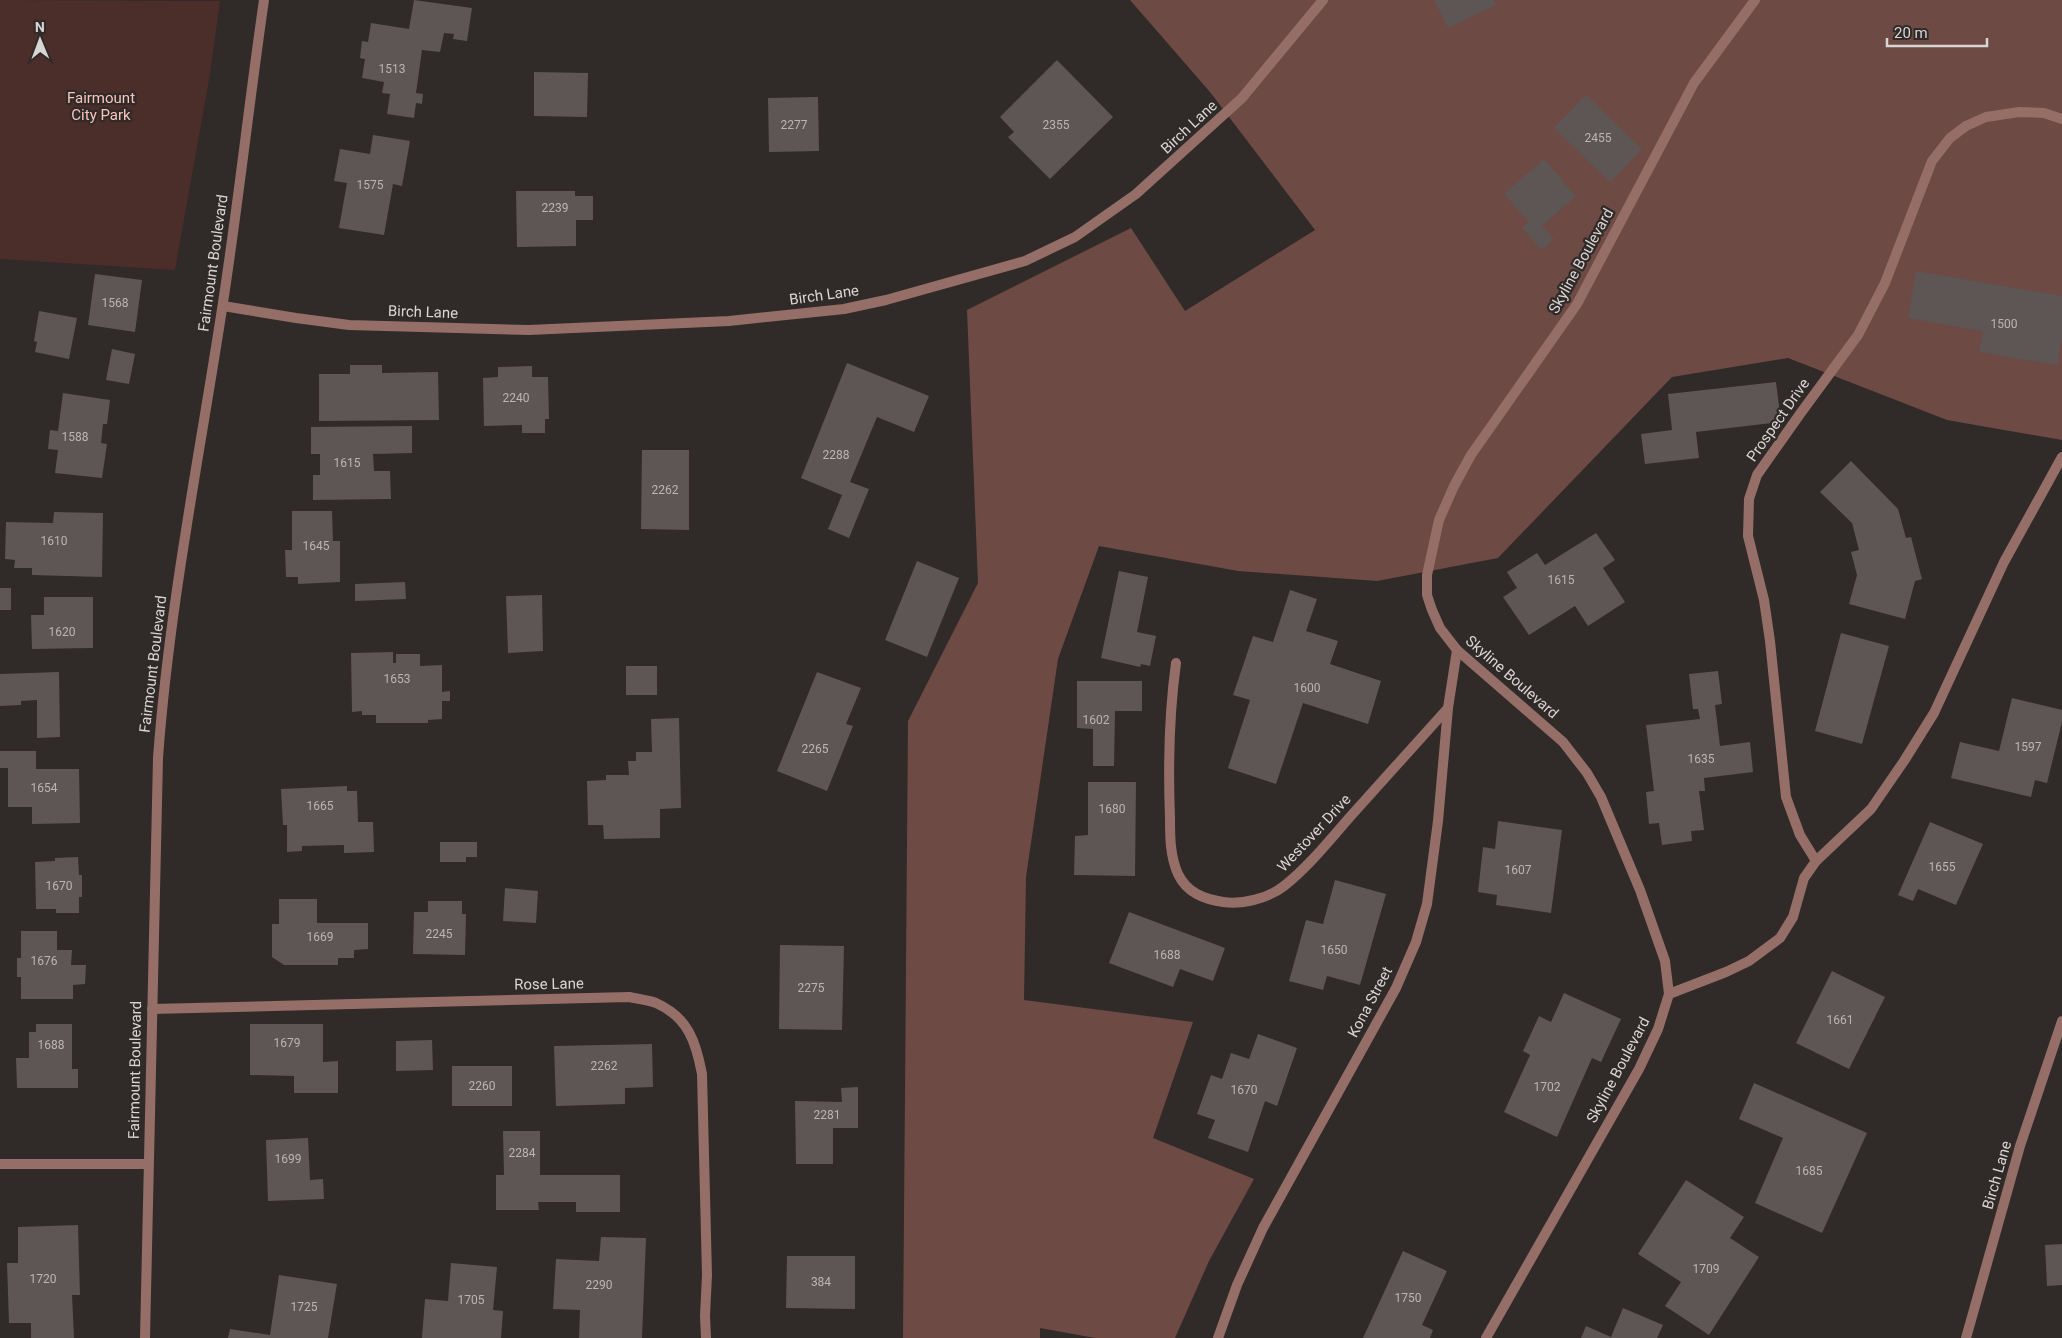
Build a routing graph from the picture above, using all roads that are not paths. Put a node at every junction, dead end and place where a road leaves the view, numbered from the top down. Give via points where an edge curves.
1 (264, 0) edge
2 (1323, 0) edge
3 (1754, 0) edge
4 (2062, 119) edge
5 (223, 306) junction
6 (2062, 457) edge
7 (1457, 650) junction
8 (1176, 663) dead end
9 (1448, 708) junction
10 (1816, 860) junction
11 (1669, 994) junction
12 (152, 1009) junction
13 (2062, 1021) edge
14 (0, 1164) edge
15 (148, 1164) junction
16 (145, 1338) edge
17 (706, 1338) edge
18 (1218, 1338) edge
19 (1486, 1338) edge
20 (1966, 1338) edge

1 - 5 street, Fairmount Boulevard
2 - 5 street, Birch Lane via 1242,98 1136,194 1098,221 1075,237 1025,260 895,298 844,309 747,319 529,330 349,325
3 - 7 street, Skyline Boulevard via 1694,83 1577,304 1471,455 1454,486 1439,520 1427,575 1427,595 1440,628
4 - 10 street, Prospect Drive via 2044,113 2018,112 1986,117 1950,138 1932,161 1885,283 1858,335 1758,475 1750,499 1748,536 1770,640 1786,797 1800,835
5 - 12 street, Fairmount Boulevard via 163,689 158,758
6 - 10 street via 2004,562 1934,713 1871,809
7 - 9 street, Kona Street
7 - 11 street, Skyline Boulevard via 1563,742 1586,772 1601,797 1640,890 1665,961
8 - 9 street, Westover Drive via 1170,741 1171,853 1178,874 1190,891 1206,900 1236,904 1283,887 1327,843
9 - 18 street, Kona Street via 1427,904 1416,942 1396,988 1263,1228
10 - 11 street via 1804,878 1793,917 1780,938 1749,962
11 - 19 street, Skyline Boulevard via 1658,1029 1639,1069
12 - 15 street, Fairmount Boulevard
12 - 17 street, Rose Lane via 629,997 656,1003 682,1020 697,1046 702,1074
13 - 20 street, Birch Lane via 2020,1146
14 - 15 street
15 - 16 street, Fairmount Boulevard

